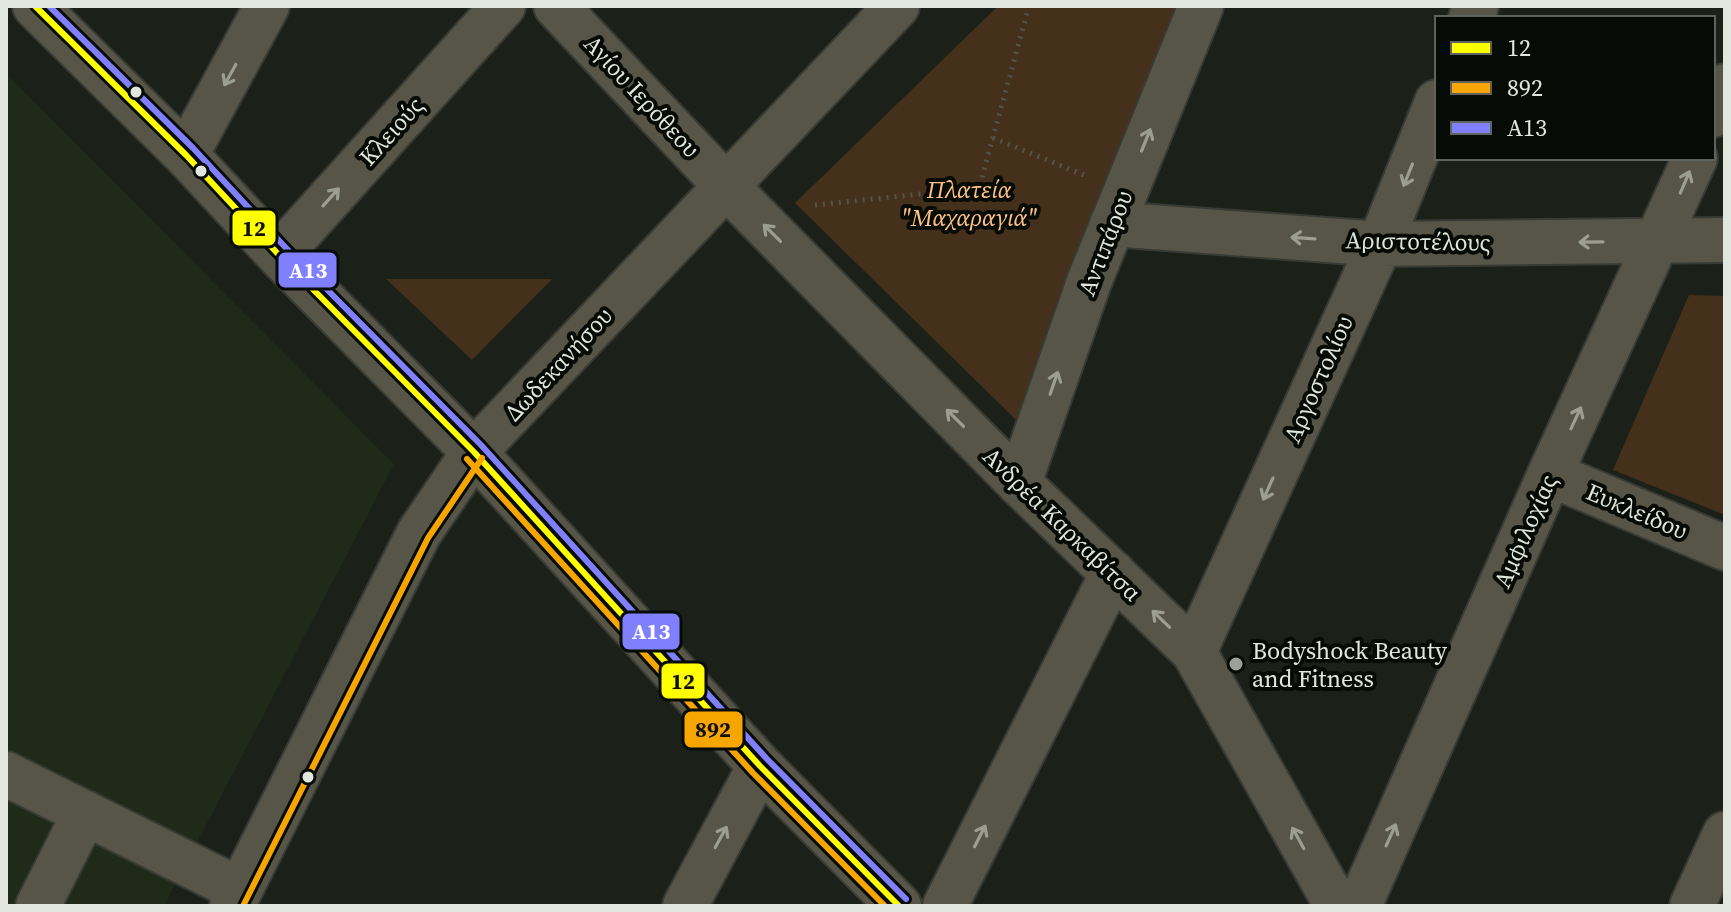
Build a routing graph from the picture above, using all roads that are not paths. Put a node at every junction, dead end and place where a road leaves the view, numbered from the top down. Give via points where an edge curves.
1 (35, 6) edge
2 (267, 6) edge
3 (503, 6) edge
4 (556, 6) edge
5 (897, 6) edge
6 (1201, 6) edge
7 (1725, 86) edge
8 (1435, 107) edge
9 (1715, 110) edge
10 (186, 155) junction
11 (1694, 160) edge
12 (733, 180) junction
13 (1119, 208) junction
14 (1725, 240) edge
15 (1659, 241) junction
16 (1380, 244) junction
17 (279, 255) junction
18 (474, 452) junction
19 (1550, 474) junction
20 (1019, 483) junction
21 (1725, 548) edge
22 (1113, 573) junction
23 (1194, 652) junction
24 (760, 766) junction
25 (6, 774) edge
26 (85, 813) junction
27 (1725, 834) edge
28 (236, 898) edge
29 (38, 906) edge
30 (685, 906) edge
31 (899, 906) edge
32 (945, 906) edge
33 (1337, 906) edge
34 (1359, 906) edge
35 (1692, 906) edge

1 - 10 street
2 -> 10 street
17 -> 3 street, Κλειούς
4 - 12 street, Αγίου Ιερόθεου
5 - 12 street, Δωδεκανήσου
13 -> 6 street, Αντιπάρου
7 - 9 street
8 -> 16 street, Αργοστολίου
10 - 17 street
15 -> 11 street, Αμφιλοχίας
12 - 18 street, Δωδεκανήσου
20 -> 12 street, Ανδρέα Καρκαβίτσα
16 -> 13 street, Αριστοτέλους
20 -> 13 street, Αντιπάρου
14 - 15 street, Αριστοτέλους
15 -> 16 street, Αριστοτέλους
19 -> 15 street, Αμφιλοχίας
16 -> 23 street, Αργοστολίου
17 - 18 street
18 - 24 street
18 - 28 street, Δωδεκανήσου via 419,533
19 - 21 street, Ευκλείδου
34 -> 19 street, Αμφιλοχίας
20 - 22 street, Ανδρέα Καρκαβίτσα
23 -> 22 street, Ανδρέα Καρκαβίτσα
32 -> 22 street
33 -> 23 street, Ανδρέα Καρκαβίτσα
30 -> 24 street
24 - 31 street
25 - 26 street
26 - 28 street
26 - 29 street
27 - 35 street

